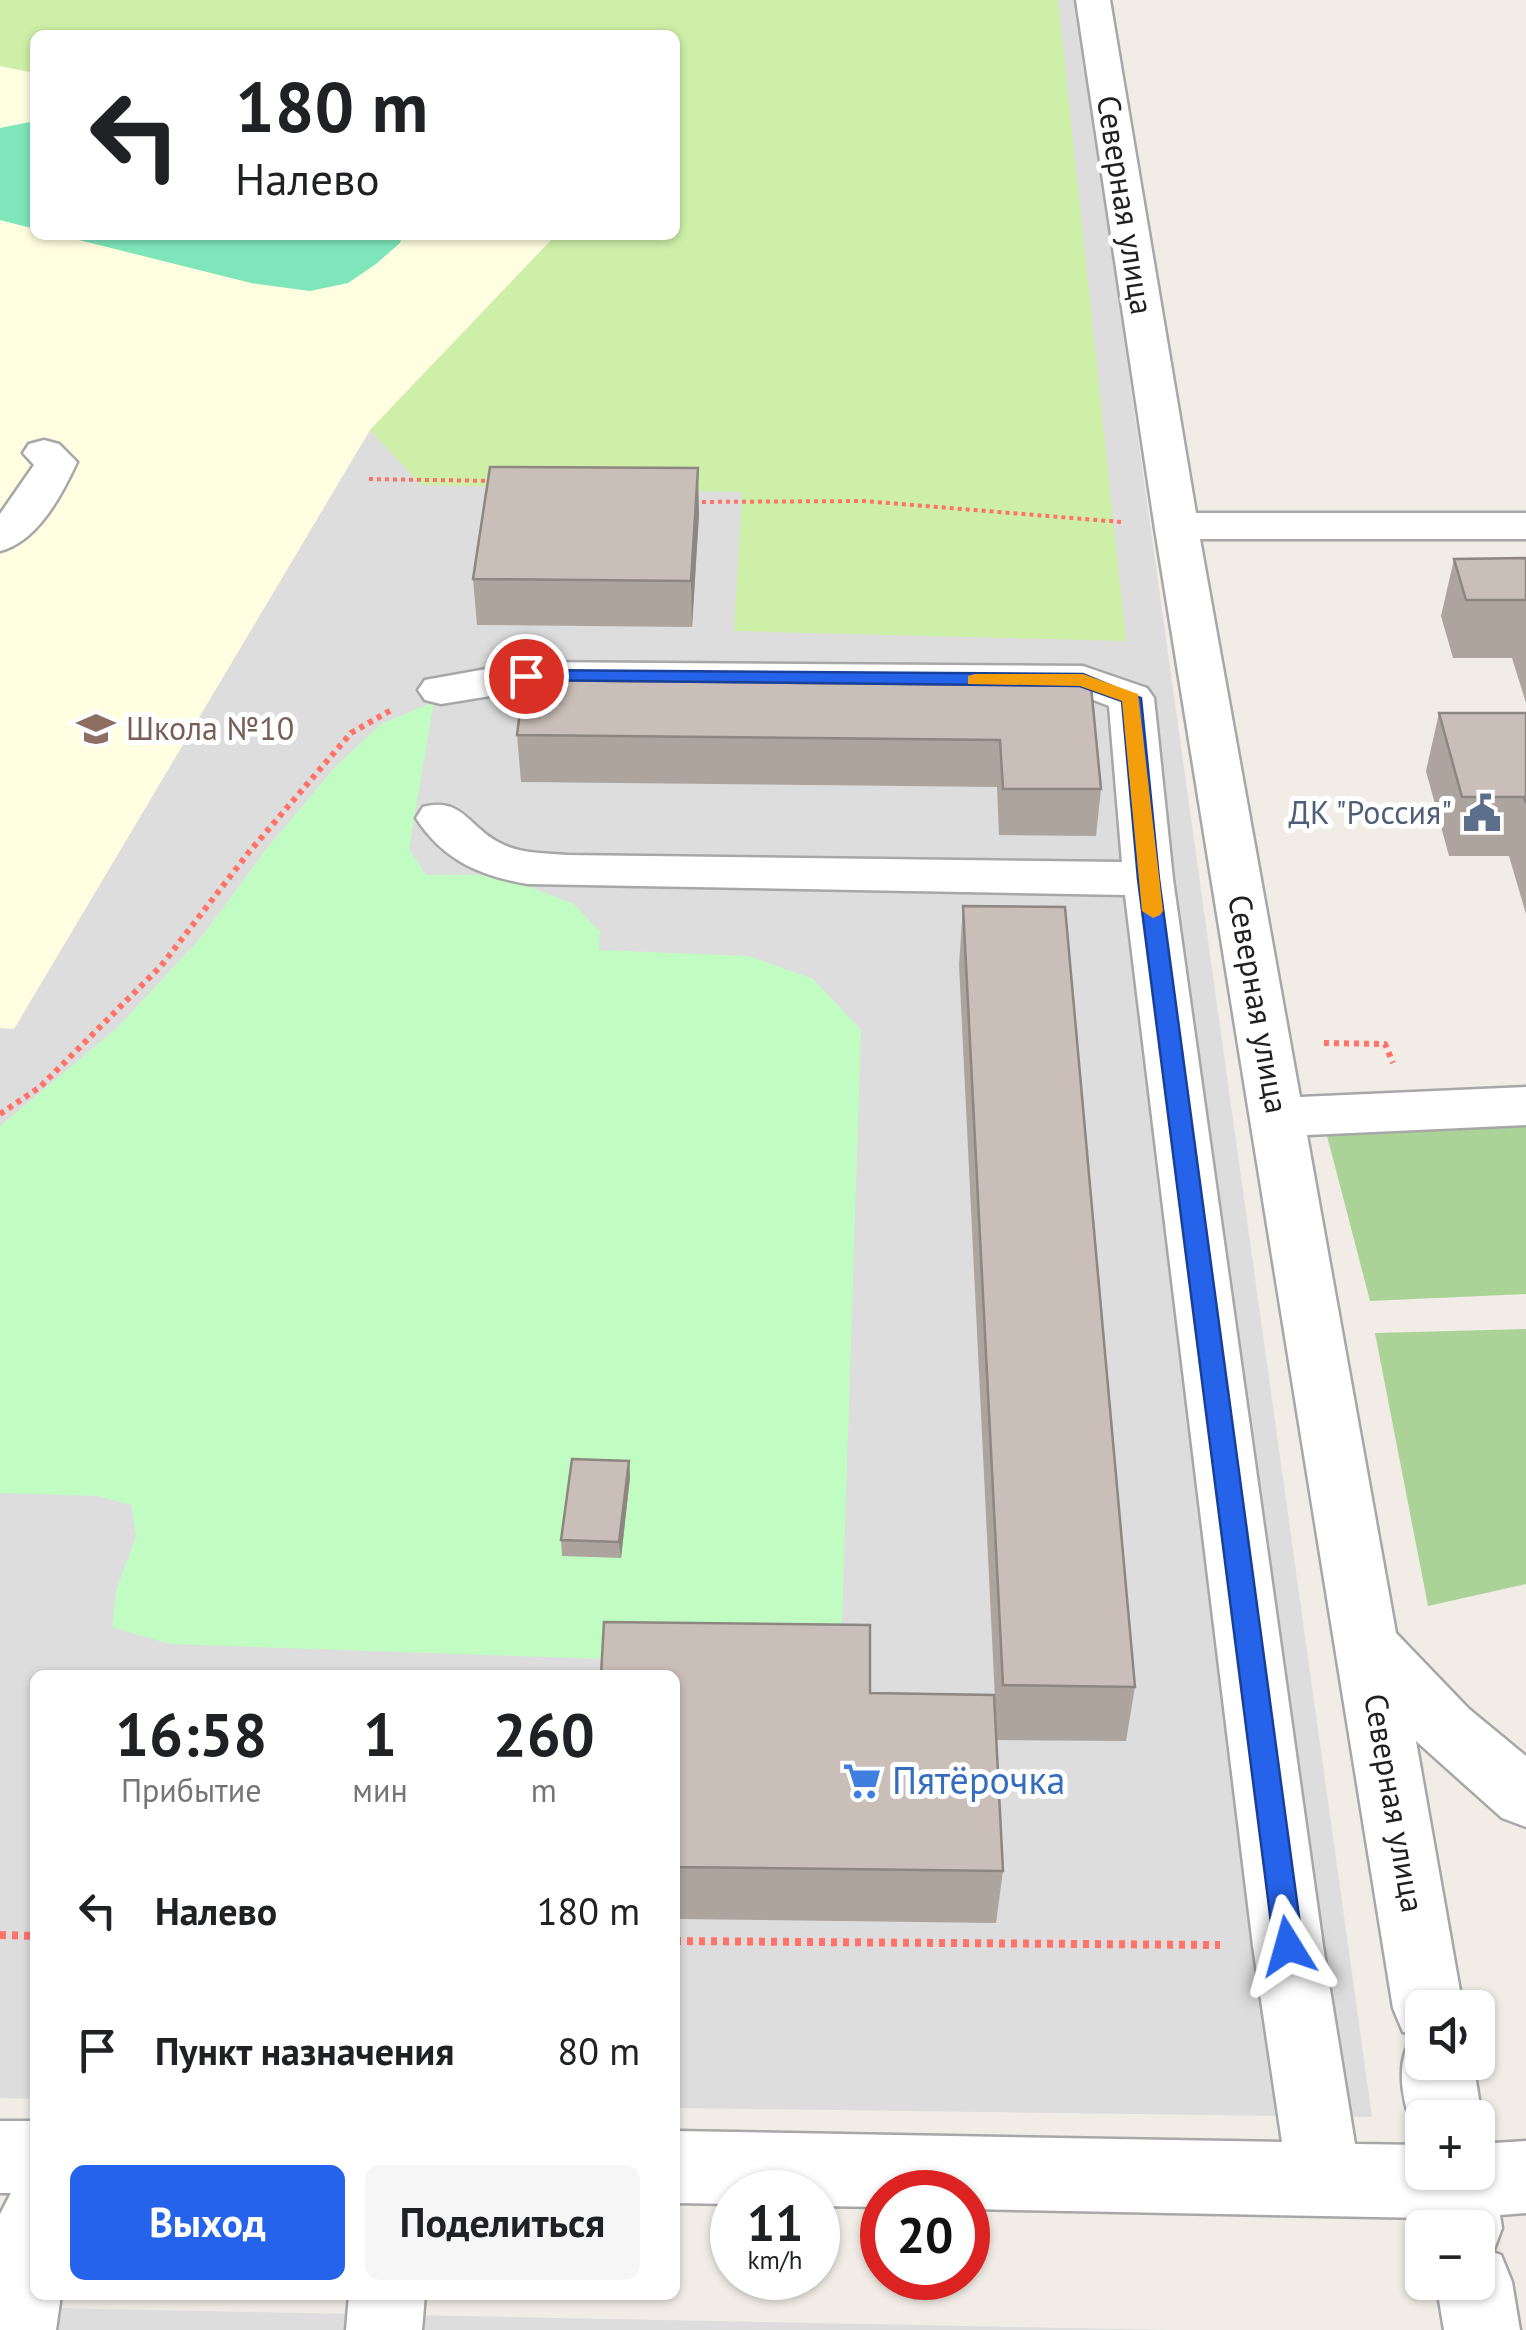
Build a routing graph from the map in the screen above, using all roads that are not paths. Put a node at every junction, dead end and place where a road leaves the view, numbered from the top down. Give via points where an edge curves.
1 (1092, 0) edge
2 (44, 453) dead end
3 (1177, 526) junction
4 (1526, 526) edge
5 (0, 538) edge
6 (441, 690) road end
7 (440, 818) dead end
8 (1148, 879) junction
9 (1526, 1106) edge
10 (1277, 1116) junction
11 (1367, 1645) junction
12 (1526, 1796) edge
13 (1425, 1990) edge
14 (0, 2157) edge
15 (30, 2157) edge
16 (680, 2166) edge
17 (1405, 2176) edge
18 (1324, 2178) junction
19 (30, 2252) edge
20 (387, 2300) edge
21 (1477, 2300) edge
22 (18, 2330) edge
23 (384, 2330) edge
24 (1482, 2330) edge

1 - 3 street, Северная улица
2 - 5 street via 56,462 47,482
3 - 4 street
3 - 10 street, Северная улица
6 - 8 street via 526,676 1083,680 1131,698
7 - 8 street via 460,844 490,860 549,870
8 - 18 street
9 - 10 street
10 - 11 street, Северная улица
11 - 12 street via 1446,1728
11 - 13 street, Северная улица
14 - 15 street
16 - 18 street
17 - 18 street
19 - 22 street
20 - 23 street
21 - 24 street

